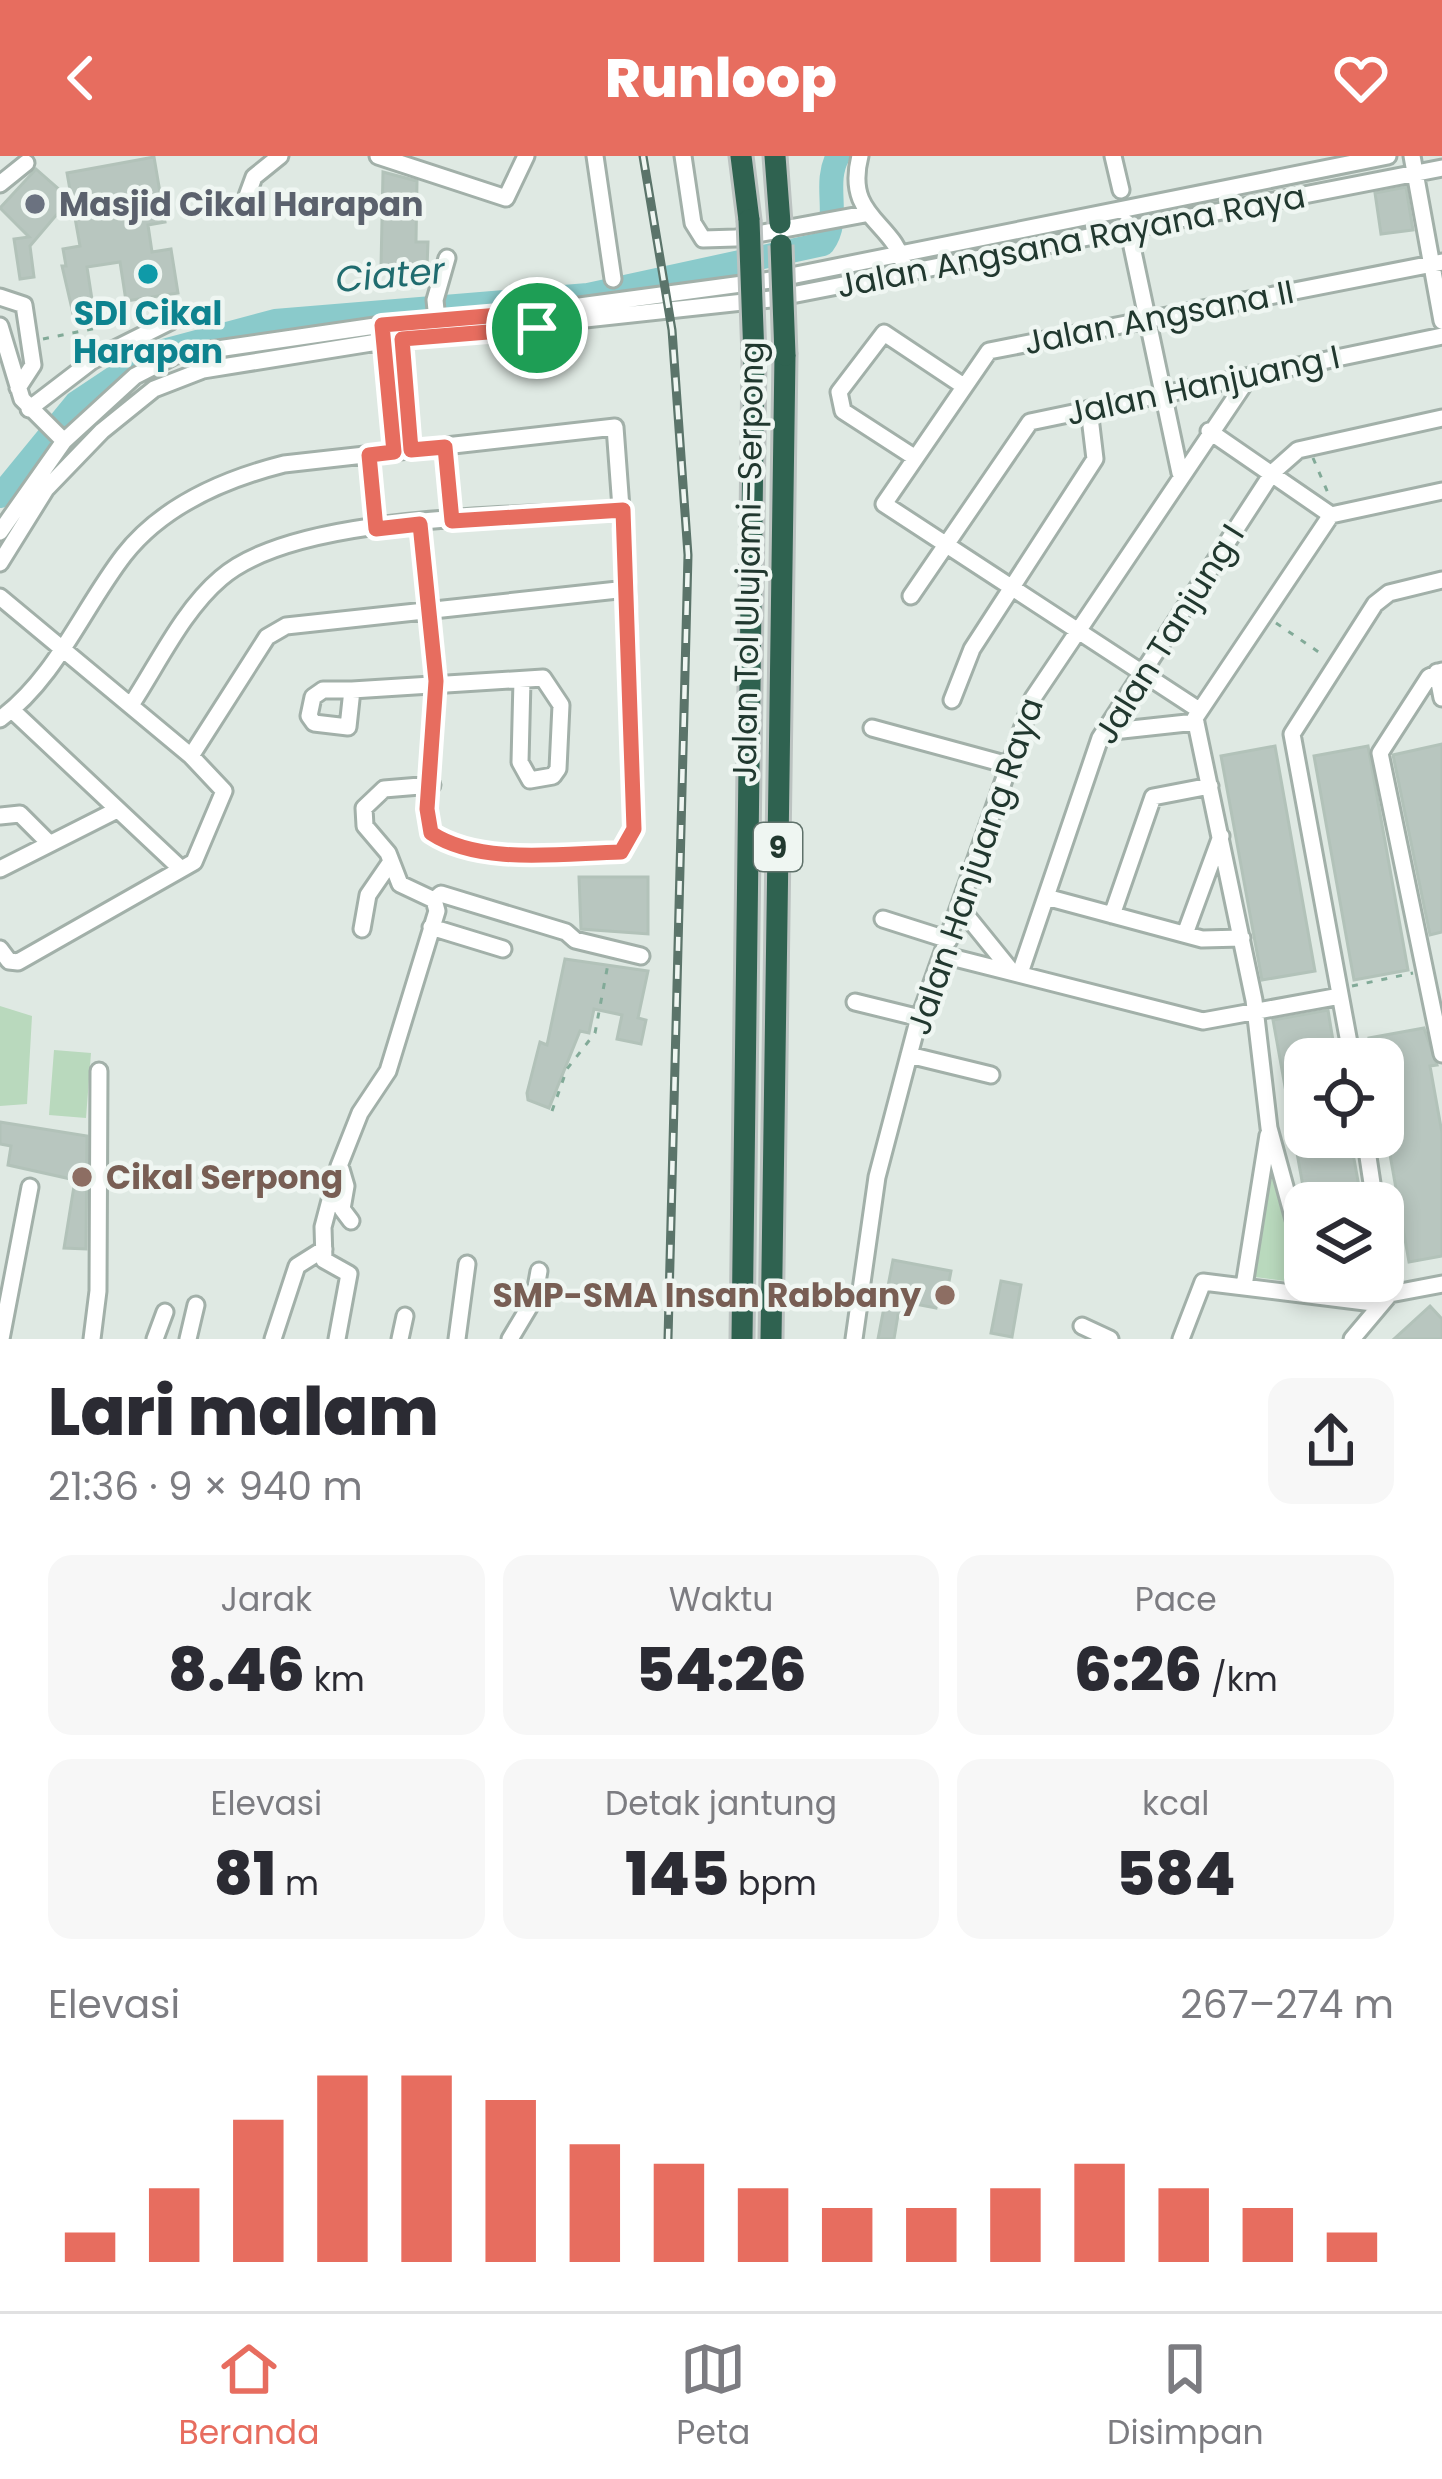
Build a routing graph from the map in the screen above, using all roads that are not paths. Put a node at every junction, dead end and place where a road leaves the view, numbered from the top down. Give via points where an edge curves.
1 (280, 156) edge
2 (378, 156) edge
3 (526, 156) edge
4 (595, 156) edge
5 (683, 156) edge
6 (743, 156) edge
7 (778, 156) edge
8 (860, 156) edge
9 (1113, 156) edge
10 (1388, 156) edge
11 (26, 163) dead end
12 (1413, 165) edge
13 (1442, 168) edge
14 (0, 184) edge
15 (1121, 190) dead end
16 (247, 196) dead end
17 (1125, 209) junction
18 (865, 214) junction
19 (1129, 230) junction
20 (447, 258) dead end
21 (1437, 263) edge
22 (904, 266) junction
23 (613, 279) dead end
24 (770, 280) junction
25 (0, 297) edge
26 (772, 298) junction
27 (436, 311) junction
28 (536, 320) junction
29 (171, 321) dead end
30 (1442, 321) edge
31 (1148, 322) junction
32 (0, 326) edge
33 (401, 331) junction
34 (383, 333) junction
35 (1442, 336) edge
36 (1247, 380) junction
37 (962, 385) junction
38 (18, 388) junction
39 (1163, 394) junction
40 (1088, 409) junction
41 (34, 414) junction
42 (1442, 418) edge
43 (1209, 431) junction
44 (59, 437) junction
45 (445, 447) junction
46 (403, 451) junction
47 (369, 455) junction
48 (914, 457) junction
49 (1273, 472) junction
50 (1180, 473) junction
51 (1442, 490) edge
52 (623, 510) junction
53 (1333, 514) junction
54 (452, 521) junction
55 (420, 524) junction
56 (376, 529) junction
57 (0, 532) edge
58 (947, 546) junction
59 (0, 563) edge
60 (1442, 580) edge
61 (627, 589) junction
62 (1012, 589) junction
63 (911, 596) dead end
64 (0, 597) edge
65 (430, 607) junction
66 (1076, 630) junction
67 (64, 648) junction
68 (1440, 671) edge
69 (1142, 674) junction
70 (522, 680) junction
71 (436, 681) junction
72 (352, 690) dead end
73 (1442, 698) edge
74 (952, 700) dead end
75 (131, 705) junction
76 (6, 715) edge
77 (1197, 716) junction
78 (872, 728) dead end
79 (1104, 732) junction
80 (191, 756) junction
81 (1012, 766) junction
82 (432, 785) junction
83 (1210, 786) junction
84 (117, 810) junction
85 (0, 816) edge
86 (1221, 836) junction
87 (48, 842) junction
88 (390, 863) junction
89 (179, 867) junction
90 (0, 869) edge
91 (1046, 897) junction
92 (434, 900) junction
93 (962, 910) junction
94 (1112, 915) junction
95 (883, 919) dead end
96 (431, 927) junction
97 (362, 928) dead end
98 (1185, 934) junction
99 (1242, 938) junction
100 (1442, 941) edge
101 (1420, 945) junction
102 (946, 947) junction
103 (0, 949) edge
104 (503, 950) dead end
105 (641, 956) dead end
106 (1015, 971) junction
107 (1339, 992) junction
108 (855, 1002) dead end
109 (1438, 1013) edge
110 (920, 1018) junction
111 (1257, 1019) junction
112 (1348, 1038) edge
113 (1442, 1054) edge
114 (909, 1055) junction
115 (99, 1071) dead end
116 (992, 1075) dead end
117 (1269, 1129) junction
118 (339, 1166) junction
119 (1284, 1184) edge
120 (30, 1187) dead end
121 (351, 1221) dead end
122 (324, 1249) junction
123 (467, 1264) dead end
124 (539, 1271) dead end
125 (1442, 1285) edge
126 (1244, 1286) junction
127 (1284, 1287) edge
128 (1404, 1294) edge
129 (1383, 1302) edge
130 (196, 1305) dead end
131 (165, 1312) dead end
132 (405, 1316) dead end
133 (1082, 1326) dead end
134 (1, 1339) edge
135 (92, 1339) edge
136 (155, 1339) edge
137 (188, 1339) edge
138 (273, 1339) edge
139 (337, 1339) edge
140 (400, 1339) edge
141 (457, 1339) edge
142 (510, 1339) edge
143 (742, 1339) edge
144 (771, 1339) edge
145 (854, 1339) edge
146 (1110, 1339) edge
147 (1181, 1339) edge
148 (1352, 1339) edge

1 - 16 street via 254,177
2 - 3 street via 506,198
4 - 23 street
5 - 18 street via 693,223 703,238
6 - 143 highway, Jalan Tol Ulujami–Serpong / 9, bridge via 754,357
7 - 144 highway, Jalan Tol Ulujami–Serpong / 9, bridge via 785,356
8 - 18 street
9 - 15 street
10 - 17 street, Jalan Angsana Rayana Raya
11 - 14 street
12 - 13 street, Jalan Angsana Rayana Raya
12 - 19 street, Jalan Angsana Rayana Raya
12 - 21 street
17 - 19 street
17 - 22 street, Jalan Angsana Rayana Raya
18 - 22 street
19 - 22 street, Jalan Angsana Rayana Raya
19 - 31 street
20 - 27 street
21 - 30 street
21 - 31 street, Jalan Angsana II
22 - 24 street, Jalan Angsana Rayana Raya
22 - 26 street, Jalan Angsana Rayana Raya
24 - 26 street
24 - 28 street, Jalan Angsana Rayana Raya
25 - 38 street via 24,305 32,371
26 - 28 street, Jalan Angsana Rayana Raya
27 - 28 street
27 - 33 street
28 - 33 street
29 - 41 street via 93,360
31 - 37 street, Jalan Angsana II via 988,351
31 - 39 street
32 - 38 street
33 - 34 street
33 - 46 street
34 - 44 street via 161,361
34 - 46 street
34 - 59 street via 203,370 154,389 68,464
35 - 36 street, Jalan Hanjuang I
36 - 39 street, Jalan Hanjuang I
36 - 43 street, Jalan Hanjuang Raya
37 - 48 street, Jalan Angsana II
37 - 48 street via 884,333 839,392 843,411
38 - 41 street
39 - 40 street, Jalan Hanjuang I
39 - 50 street
40 - 58 street, Jalan Hanjuang I via 1023,429
40 - 62 street via 1095,459
41 - 44 street
42 - 49 street, Jalan Tanjung I via 1309,448
43 - 49 street
43 - 50 street, Jalan Hanjuang Raya
44 - 57 street
45 - 46 street
45 - 52 street via 618,429
45 - 54 street
46 - 47 street
47 - 56 street
47 - 67 street via 284,464 202,493 135,543
48 - 58 street, Jalan Angsana II via 884,504
49 - 53 street
49 - 69 street, Jalan Tanjung I
50 - 66 street, Jalan Hanjuang Raya
51 - 53 street
52 - 54 street
52 - 61 street
53 - 77 street
54 - 55 street
55 - 56 street
55 - 65 street
56 - 75 street via 283,544 239,564 201,598
58 - 62 street
58 - 63 street, Jalan Hanjuang I
60 - 107 street via 1389,593 1294,726 1290,746
61 - 65 street
61 - 82 street via 631,842 621,852 553,854 456,844 431,833
62 - 66 street
62 - 74 street via 972,649
64 - 67 street
65 - 71 street
65 - 80 street via 277,629
66 - 69 street
66 - 81 street, Jalan Hanjuang Raya via 1040,682
67 - 75 street
67 - 76 street
68 - 73 street
68 - 101 street via 1380,753
69 - 77 street
69 - 79 street, Jalan Tanjung I
70 - 70 street via 543,678 559,695 558,769 545,779 530,780 521,768
70 - 71 street
71 - 72 street
71 - 82 street
75 - 80 street
76 - 84 street
77 - 79 street
77 - 83 street
78 - 81 street
79 - 91 street, Jalan Tanjung I
80 - 89 street via 224,798 194,862
81 - 93 street, Jalan Hanjuang Raya
82 - 88 street via 384,789 364,808 365,826
83 - 86 street
83 - 94 street via 1153,797
84 - 87 street
84 - 89 street
85 - 87 street via 20,814
86 - 98 street
86 - 99 street
87 - 90 street
88 - 92 street via 404,889
88 - 97 street via 370,890
89 - 103 street via 18,962
91 - 94 street
91 - 106 street, Jalan Tanjung I
92 - 96 street
92 - 105 street via 441,894
93 - 102 street, Jalan Hanjuang Raya
93 - 106 street
94 - 98 street
95 - 102 street
96 - 104 street
96 - 118 street via 388,1071
98 - 99 street
99 - 111 street
100 - 101 street
101 - 109 street
102 - 106 street
102 - 110 street, Jalan Hanjuang Raya
106 - 111 street via 1203,1022
107 - 111 street
107 - 112 street
108 - 110 street
109 - 113 street
110 - 114 street, Jalan Hanjuang Raya
111 - 117 street
114 - 116 street
114 - 145 street, Jalan Hanjuang Raya via 877,1178
115 - 135 street
117 - 119 street
117 - 126 street
118 - 121 street via 342,1208
118 - 122 street
120 - 134 street
122 - 138 street via 297,1266
122 - 139 street via 327,1262 349,1274
123 - 141 street
124 - 142 street via 534,1299
125 - 128 street
126 - 127 street
126 - 147 street via 1199,1284
129 - 148 street
130 - 137 street
131 - 136 street
132 - 140 street
133 - 146 street

